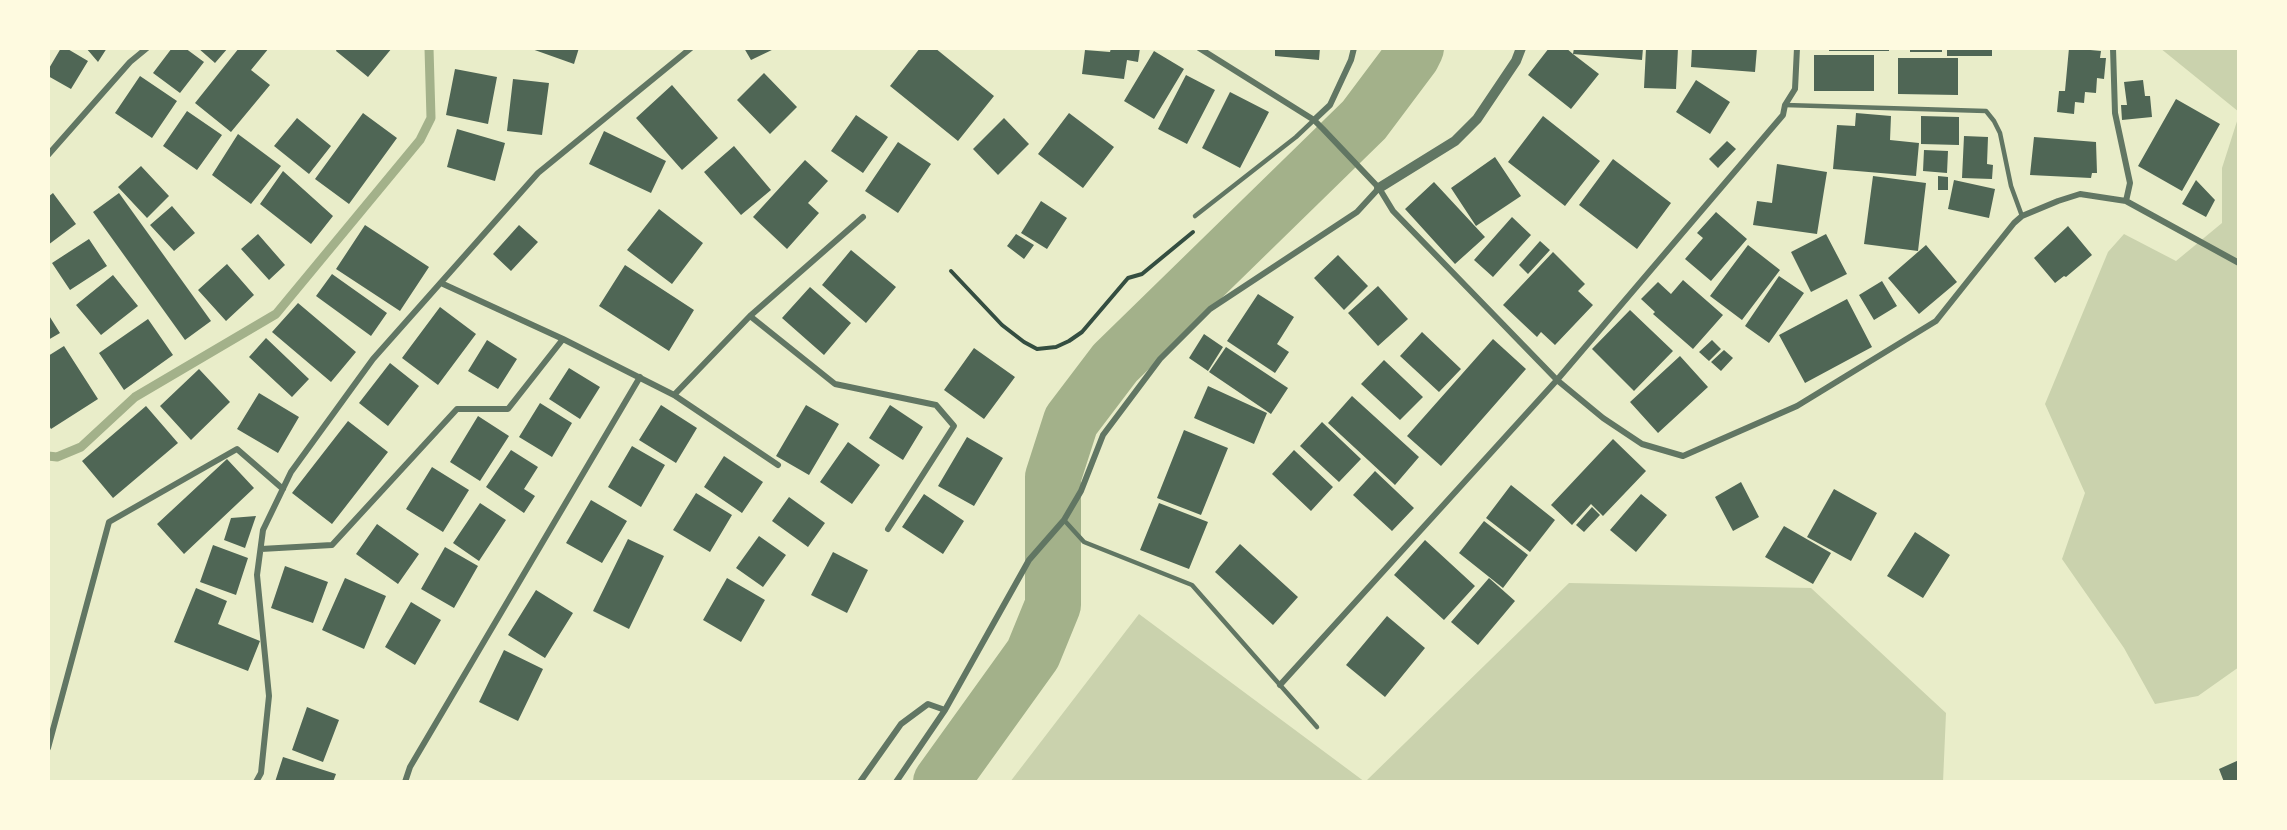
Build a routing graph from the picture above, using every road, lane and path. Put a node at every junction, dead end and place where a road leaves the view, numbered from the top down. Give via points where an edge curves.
1 (147, 48) edge
2 (692, 48) edge
3 (1199, 48) edge
4 (1354, 48) edge
5 (1521, 48) edge
6 (1797, 48) edge
7 (2113, 48) edge
8 (1785, 105) junction
9 (1314, 120) junction
10 (48, 155) edge
11 (1379, 188) junction
12 (2126, 201) junction
13 (1195, 216) joint
14 (2022, 216) junction
15 (863, 217) dead end
16 (2239, 263) edge
17 (951, 271) dead end
18 (441, 283) junction
19 (750, 316) junction
20 (563, 339) junction
21 (640, 378) junction
22 (1557, 380) junction
23 (674, 395) junction
24 (778, 465) dead end
25 (283, 489) junction
26 (1064, 519) junction
27 (888, 529) dead end
28 (261, 549) junction
29 (1280, 685) junction
30 (945, 710) junction
31 (1317, 727) dead end
32 (48, 748) edge
33 (256, 782) edge
34 (405, 782) edge
35 (860, 782) edge
36 (896, 782) edge

1 - 10 street
2 - 18 street via 538,173
3 - 9 street
4 - 9 street via 1330,105
5 - 11 street via 1477,119 1455,141
6 - 8 street via 1795,89
7 - 12 street via 2115,113 2130,183
8 - 14 lane via 1986,111 2000,133
8 - 22 street via 1783,115
9 - 11 street
9 - 13 lane
11 - 22 street via 1393,211
11 - 26 street via 1357,213 1210,309 1160,359 1103,435 1081,491
12 - 14 street via 2080,194
12 - 16 street
13 - 17 path via 1198,228 1142,274 1128,278 1082,332 1056,347 1037,349 1024,342 1002,325
14 - 22 street via 1936,321 1797,406 1683,456 1642,444
15 - 19 street
18 - 20 street
18 - 25 street via 373,359 291,472
19 - 23 street
19 - 27 street via 835,384 936,405 954,426
20 - 21 street
20 - 28 street via 508,409 457,410 332,545
21 - 23 street
21 - 34 street via 410,767
22 - 29 street
23 - 24 street
25 - 28 street via 263,530
25 - 32 street via 237,449 110,522
26 - 29 lane via 1084,542 1192,585
26 - 30 street via 1029,560
28 - 33 street via 257,575 269,696 261,773
29 - 31 lane
30 - 35 street via 928,705 902,724
30 - 36 street

